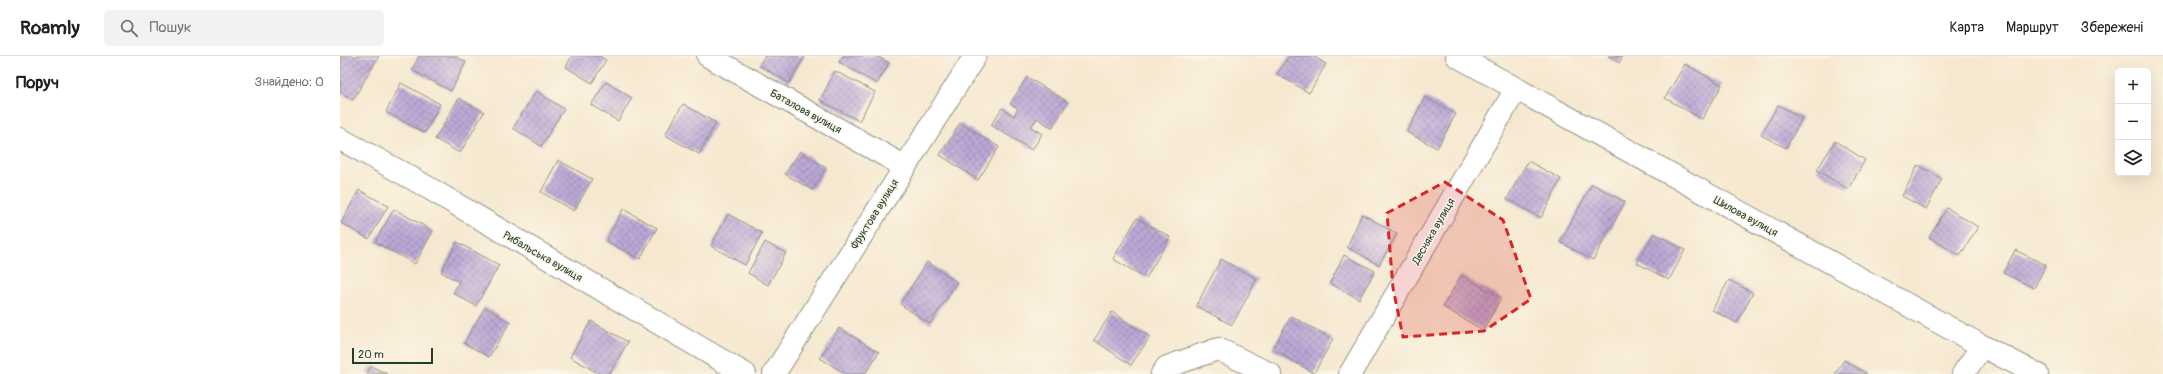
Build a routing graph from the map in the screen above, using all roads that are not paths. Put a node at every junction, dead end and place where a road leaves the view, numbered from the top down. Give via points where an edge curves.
1 (708, 56) edge
2 (975, 56) edge
3 (1457, 56) edge
4 (1516, 89) junction
5 (340, 139) edge
6 (904, 166) junction
7 (1982, 346) junction
8 (745, 374) edge
9 (774, 374) edge
10 (1162, 374) edge
11 (1270, 374) edge
12 (1350, 374) edge
13 (1963, 374) edge
14 (2037, 374) edge

1 - 6 street, Баталова вулиця
2 - 6 street, Фруктова вулиця
3 - 4 street, Шилова вулиця
4 - 7 street, Шилова вулиця
4 - 12 street, Десняка вулиця
5 - 8 street, Рибальська вулиця via 429,188
6 - 9 street, Фруктова вулиця
7 - 13 street
7 - 14 street, Шилова вулиця
10 - 11 street via 1167,367 1218,349

